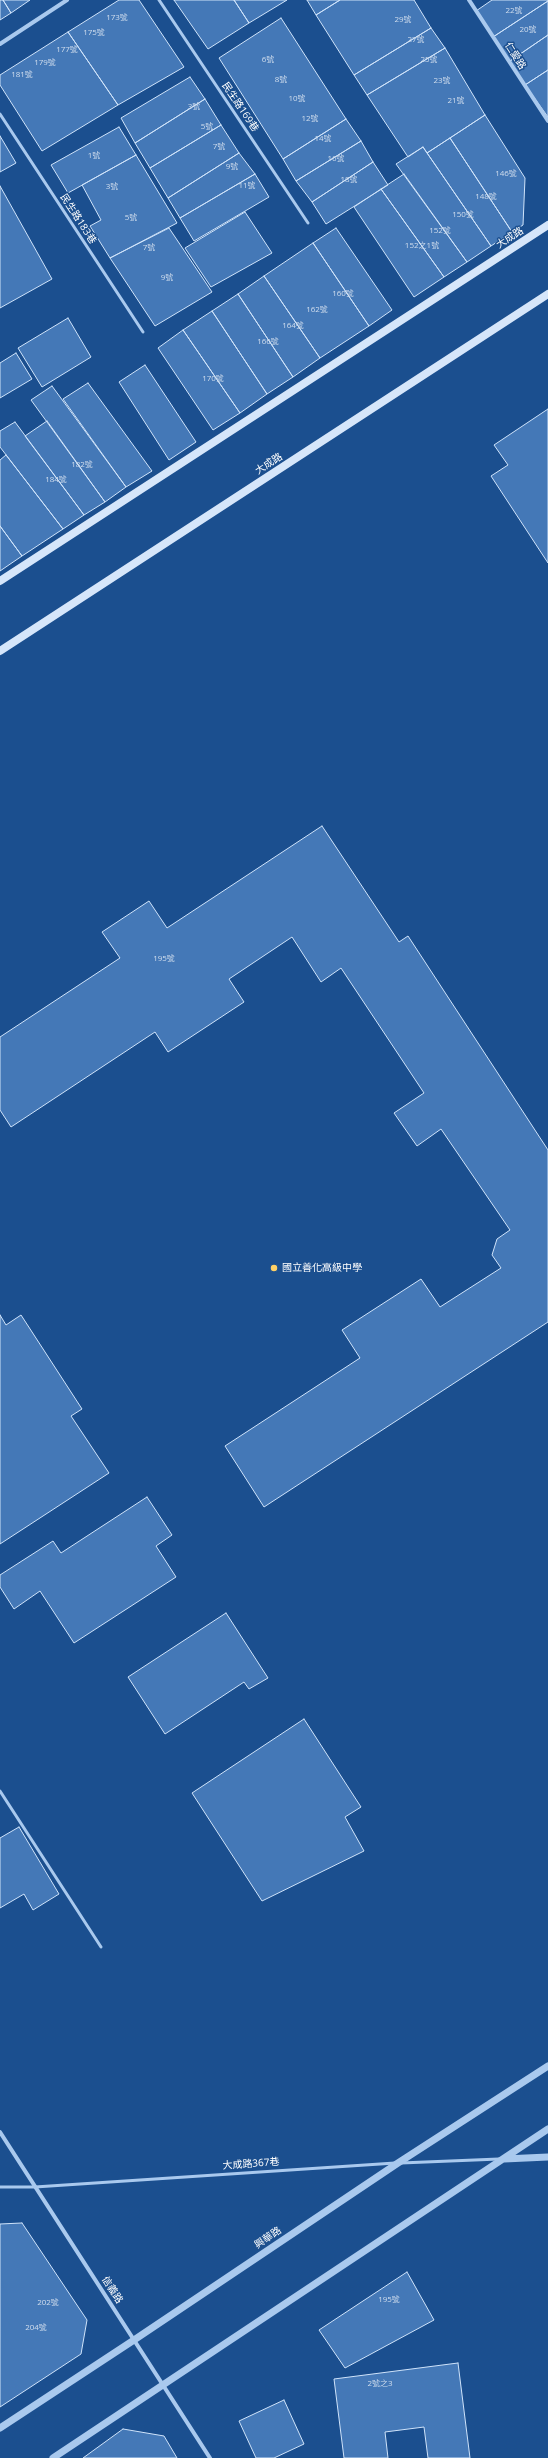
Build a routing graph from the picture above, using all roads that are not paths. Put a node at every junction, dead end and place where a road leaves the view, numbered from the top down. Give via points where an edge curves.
1 (67, 0) edge
2 (159, 0) edge
3 (469, 0) edge
4 (0, 44) edge
5 (0, 114) edge
6 (548, 121) edge
7 (308, 224) dead end
8 (548, 225) edge
9 (548, 294) edge
10 (143, 332) dead end
11 (0, 582) edge
12 (0, 650) edge
13 (0, 1791) edge
14 (101, 1947) dead end
15 (548, 2066) edge
16 (548, 2130) edge
17 (0, 2132) edge
18 (548, 2157) edge
19 (504, 2159) junction
20 (398, 2163) junction
21 (0, 2187) edge
22 (35, 2187) junction
23 (134, 2340) junction
24 (162, 2384) junction
25 (0, 2428) edge
26 (53, 2458) edge
27 (210, 2458) edge

1 - 4 street
2 - 7 lane, 民生路169巷
3 - 6 street, 仁愛路
5 - 10 lane, 民生路183巷
8 - 11 main road, 大成路
9 - 12 main road, 大成路
13 - 14 lane
15 - 20 street, 興華路
16 - 19 street
17 - 22 street, 信義路
18 - 19 street
19 - 20 lane, 大成路367巷
19 - 24 street
20 - 22 lane, 大成路367巷
20 - 23 street, 興華路
21 - 22 lane, 大成路367巷
22 - 23 street, 信義路
23 - 24 street, 信義路
23 - 25 street, 興華路
24 - 26 street
24 - 27 street, 信義路

